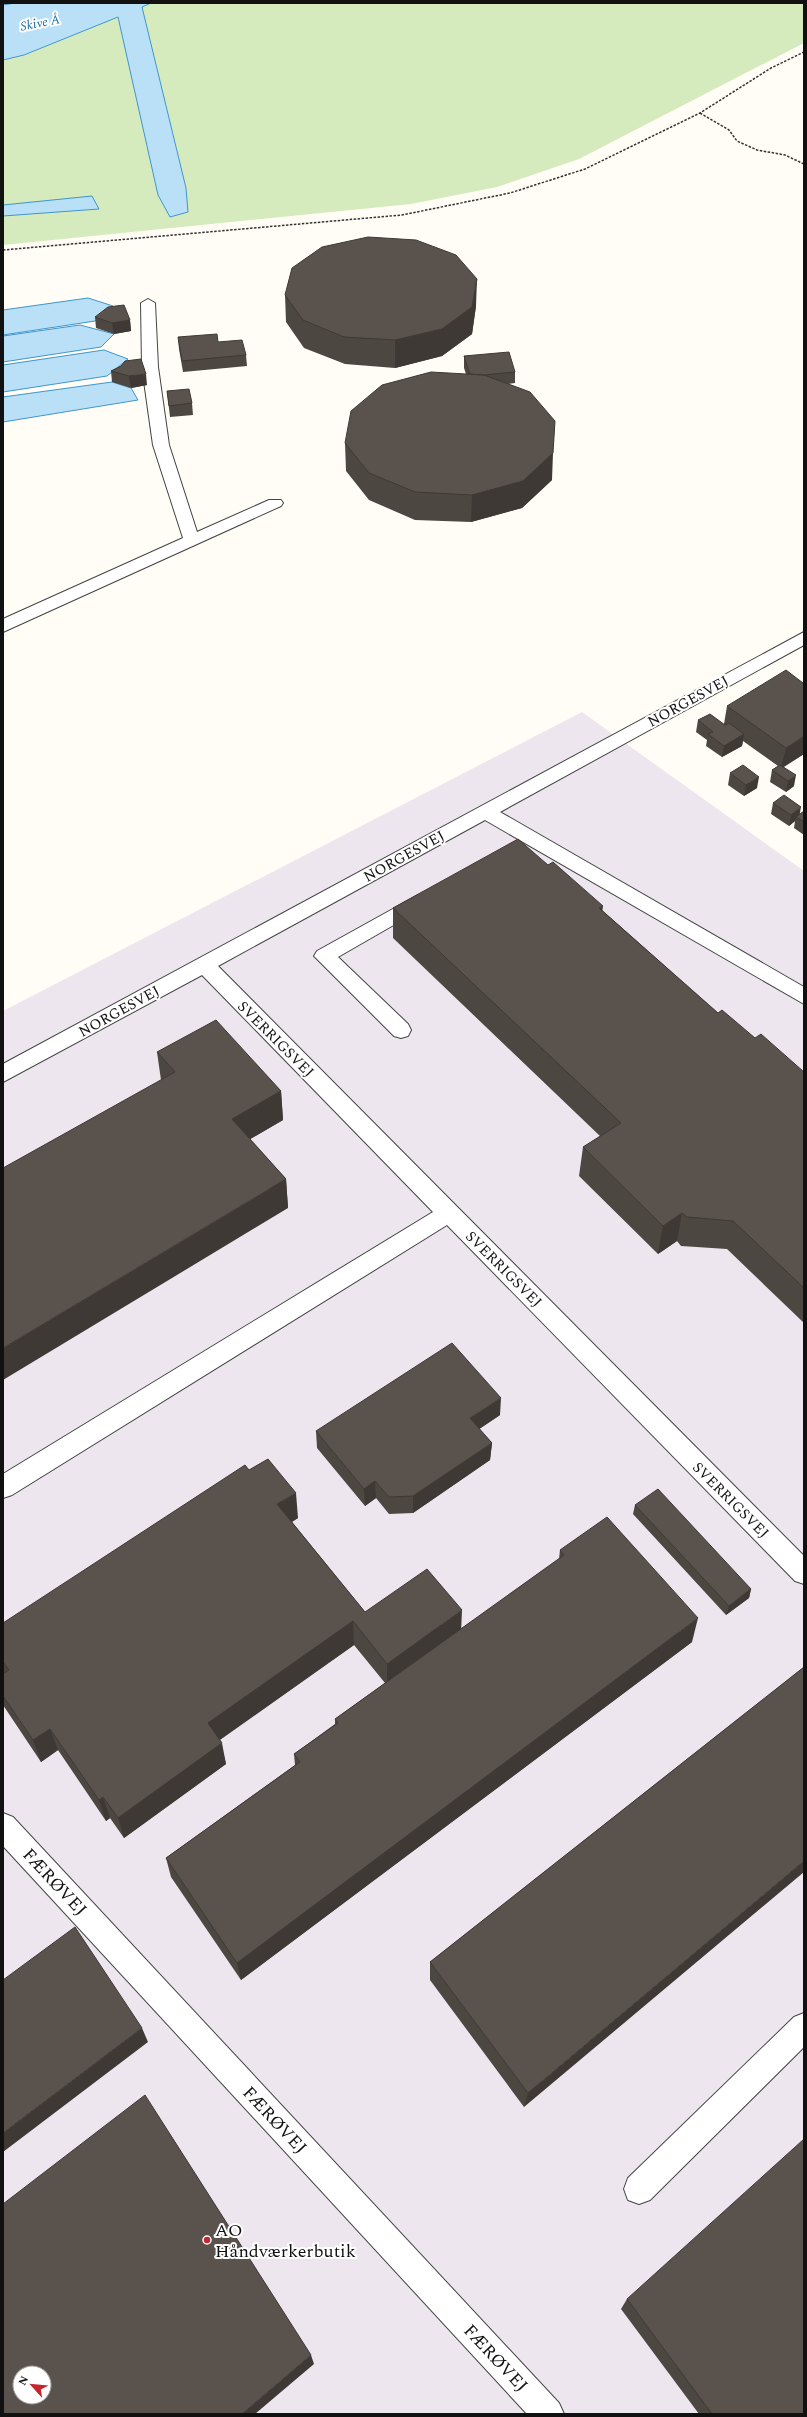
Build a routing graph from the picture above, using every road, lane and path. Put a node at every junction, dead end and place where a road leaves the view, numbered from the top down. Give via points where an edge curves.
1 (804, 52) edge
2 (700, 113) junction
3 (804, 164) edge
4 (3, 250) edge
5 (148, 303) dead end
6 (275, 503) dead end
7 (192, 541) junction
8 (3, 626) edge
9 (804, 638) edge
10 (485, 812) junction
11 (530, 838) junction
12 (510, 850) edge
13 (434, 893) edge
14 (204, 965) junction
15 (804, 996) edge
16 (400, 1030) dead end
17 (3, 1074) edge
18 (449, 1213) junction
19 (3, 1487) edge
20 (804, 1573) edge
21 (3, 1826) edge
22 (804, 2027) edge
23 (638, 2189) dead end
24 (548, 2414) edge

1 - 2 path via 771,68
2 - 3 path via 729,130 737,142 757,150 785,155
2 - 4 path via 585,170 510,193 410,214
5 - 7 street via 150,367 161,445
6 - 7 street
7 - 8 street
9 - 10 street, NORGESVEJ
10 - 11 street
10 - 14 street, NORGESVEJ
11 - 12 street
11 - 15 street
13 - 16 street via 324,956
14 - 17 street, NORGESVEJ
14 - 18 street, SVERRIGSVEJ
18 - 19 street
18 - 20 street, SVERRIGSVEJ
21 - 24 street, FÆRØVEJ
22 - 23 street

